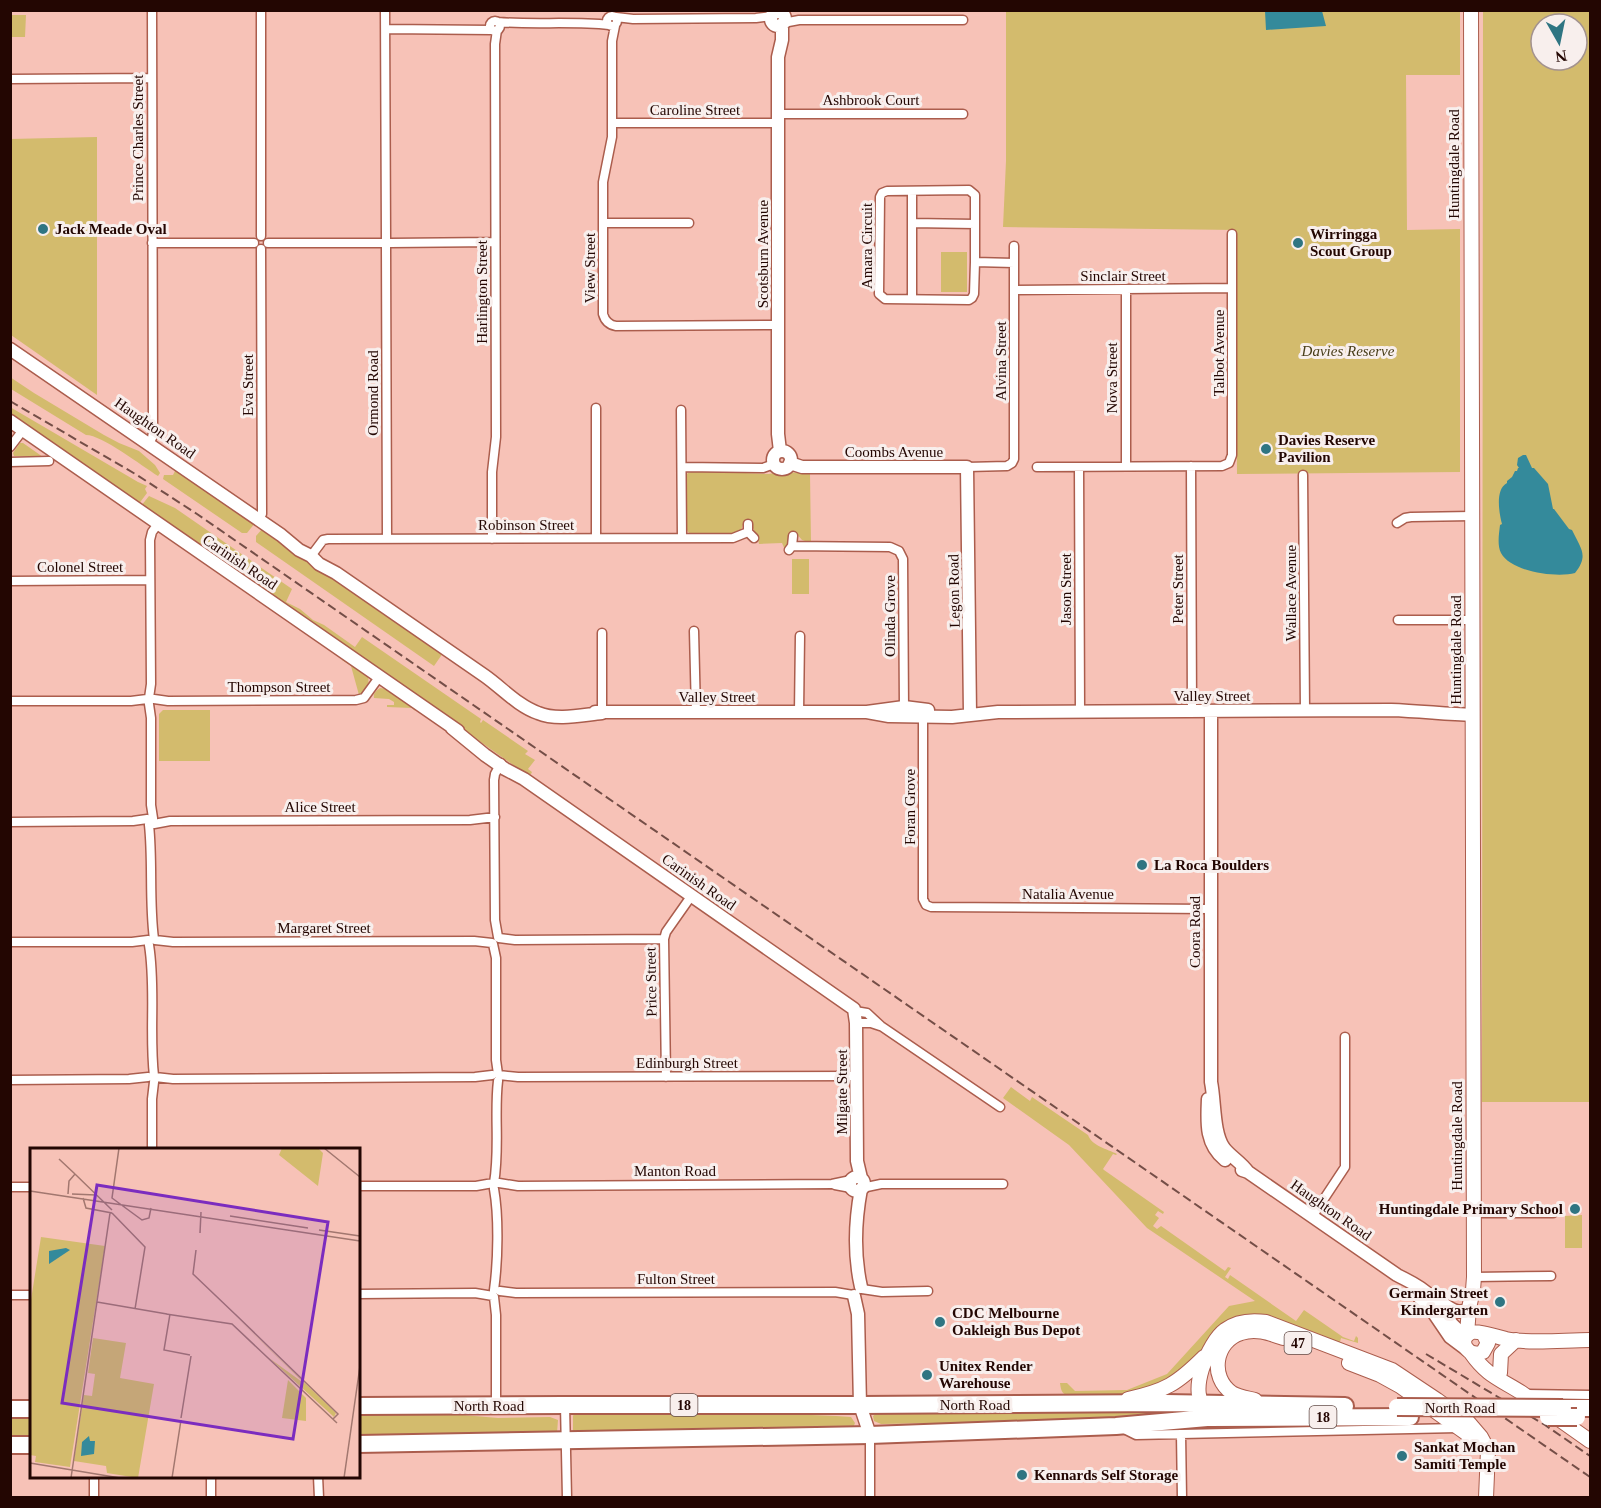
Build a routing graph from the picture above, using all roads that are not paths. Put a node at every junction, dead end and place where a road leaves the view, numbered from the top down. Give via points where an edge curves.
1 (152, 10) edge
2 (261, 10) edge
3 (385, 10) edge
4 (495, 10) edge
5 (1471, 10) edge
6 (778, 17) edge
7 (612, 19) edge
8 (963, 20) dead end
9 (495, 26) junction
10 (386, 29) junction
11 (152, 78) junction
12 (10, 79) edge
13 (963, 114) dead end
14 (778, 118) junction
15 (612, 123) junction
16 (912, 191) junction
17 (603, 223) junction
18 (688, 223) dead end
19 (912, 223) junction
20 (975, 224) junction
21 (1232, 234) dead end
22 (495, 242) junction
23 (152, 243) junction
24 (261, 243) junction
25 (386, 243) junction
26 (1014, 246) dead end
27 (975, 262) junction
28 (1014, 262) junction
29 (1232, 288) junction
30 (1126, 289) junction
31 (1014, 290) junction
32 (912, 299) junction
33 (779, 325) junction
34 (10, 349) edge
35 (596, 408) dead end
36 (681, 410) dead end
37 (10, 421) edge
38 (23, 430) junction
39 (148, 444) junction
40 (10, 447) edge
41 (780, 451) junction
42 (49, 461) dead end
43 (10, 462) edge
44 (790, 463) junction
45 (774, 464) junction
46 (1079, 466) junction
47 (1126, 466) junction
48 (1191, 466) junction
49 (682, 467) junction
50 (967, 467) junction
51 (1000, 467) joint
52 (1036, 467) dead end
53 (1304, 475) dead end
54 (1472, 516) junction
55 (258, 519) junction
56 (1397, 523) dead end
57 (161, 526) junction
58 (750, 531) dead end
59 (793, 536) dead end
60 (596, 538) junction
61 (682, 538) junction
62 (387, 539) junction
63 (492, 539) junction
64 (313, 554) junction
65 (150, 580) junction
66 (10, 581) edge
67 (1398, 620) dead end
68 (1472, 620) junction
69 (694, 631) dead end
70 (602, 633) dead end
71 (800, 636) dead end
72 (380, 676) junction
73 (10, 701) edge
74 (151, 701) junction
75 (1305, 710) junction
76 (970, 711) junction
77 (1080, 711) junction
78 (1192, 711) junction
79 (1211, 711) junction
80 (1472, 711) junction
81 (544, 712) joint
82 (799, 712) junction
83 (904, 712) junction
84 (602, 713) junction
85 (696, 713) junction
86 (923, 713) junction
87 (504, 765) junction
88 (151, 821) junction
89 (495, 821) junction
90 (10, 822) edge
91 (692, 895) junction
92 (926, 905) joint
93 (1210, 909) junction
94 (664, 939) junction
95 (496, 941) junction
96 (10, 942) edge
97 (151, 942) junction
98 (856, 1017) junction
99 (1345, 1037) dead end
100 (857, 1076) junction
101 (496, 1077) junction
102 (666, 1077) junction
103 (152, 1079) junction
104 (10, 1080) edge
105 (1000, 1107) dead end
106 (1214, 1138) joint
107 (152, 1148) edge
108 (857, 1184) junction
109 (1003, 1184) dead end
110 (360, 1186) edge
111 (496, 1186) junction
112 (10, 1187) edge
113 (30, 1187) edge
114 (1473, 1213) junction
115 (1553, 1213) dead end
116 (1312, 1216) junction
117 (1397, 1275) junction
118 (1551, 1276) dead end
119 (1473, 1283) junction
120 (928, 1291) dead end
121 (857, 1292) junction
122 (1426, 1292) junction
123 (497, 1293) junction
124 (360, 1294) edge
125 (10, 1295) edge
126 (30, 1295) edge
127 (1469, 1308) junction
128 (1516, 1340) junction
129 (1590, 1340) edge
130 (1476, 1342) junction
131 (1207, 1355) junction
132 (1500, 1373) junction
133 (1518, 1391) junction
134 (1590, 1395) edge
135 (1201, 1403) junction
136 (1108, 1404) junction
137 (1278, 1404) junction
138 (566, 1405) junction
139 (860, 1405) junction
140 (360, 1406) edge
141 (496, 1406) junction
142 (1590, 1408) edge
143 (10, 1409) edge
144 (30, 1409) edge
145 (1404, 1412) junction
146 (1590, 1417) edge
147 (1234, 1418) junction
148 (1116, 1426) junction
149 (1458, 1428) junction
150 (1219, 1433) junction
151 (1181, 1434) junction
152 (870, 1435) junction
153 (566, 1441) junction
154 (1590, 1441) edge
155 (360, 1444) edge
156 (10, 1445) edge
157 (30, 1445) edge
158 (1486, 1463) junction
159 (94, 1478) edge
160 (211, 1478) edge
161 (318, 1478) edge
162 (94, 1497) edge
163 (211, 1497) edge
164 (319, 1497) edge
165 (567, 1497) edge
166 (870, 1497) edge
167 (1182, 1497) edge
168 (1486, 1497) edge

1 - 11 street, Prince Charles Street
2 - 24 street, Eva Street
3 - 10 street, Ormond Road
4 - 9 street, Harlington Street
5 - 54 main road, Huntingdale Road
6 - 7 street
6 - 8 street
6 - 14 street, Scotsburn Avenue via 782,40 778,57
7 - 9 street
7 - 15 street, View Street
9 - 10 street
9 - 22 street, Harlington Street
10 - 25 street, Ormond Road
11 - 12 street
11 - 23 street, Prince Charles Street
13 - 14 street, Ashbrook Court
14 - 15 street, Caroline Street
14 - 33 street, Scotsburn Avenue
15 - 17 street, View Street via 612,142 603,177
16 - 19 street
16 - 20 street, Amara Circuit via 973,192
16 - 32 street, Amara Circuit via 887,191 880,197 879,294 885,299
17 - 18 street
17 - 33 street, View Street via 603,314 609,324
19 - 20 street
19 - 32 street
20 - 27 street, Amara Circuit
21 - 29 street, Talbot Avenue
22 - 25 street
22 - 63 street, Harlington Street
23 - 24 street
23 - 39 street, Prince Charles Street via 153,432
24 - 25 street
24 - 55 street, Eva Street via 262,514
25 - 62 street, Ormond Road
26 - 28 street, Alvina Street
27 - 28 street
27 - 32 street, Amara Circuit via 974,294 969,300
28 - 31 street, Alvina Street
29 - 30 street, Sinclair Street
29 - 48 street, Talbot Avenue via 1232,455 1229,463 1222,466
30 - 31 street, Sinclair Street
30 - 47 street, Nova Street
31 - 51 street, Alvina Street via 1014,455 1012,463
33 - 41 street, Scotsburn Avenue
34 - 39 street, Haughton Road
35 - 60 street
36 - 49 street
37 - 38 street, Carinish Road
38 - 40 street
38 - 57 street, Carinish Road
39 - 55 street, Haughton Road
41 - 44 street via 788,454
41 - 45 street via 774,456
42 - 43 street
44 - 45 street via 784,468
44 - 50 street, Coombs Avenue via 801,467
45 - 49 street via 764,468
46 - 47 street
46 - 52 street
46 - 77 street, Jason Street
47 - 48 street
48 - 78 street, Peter Street
49 - 61 street
50 - 51 street, Coombs Avenue
50 - 76 street, Legon Road
53 - 75 street, Wallace Avenue
54 - 56 street via 1411,517
54 - 68 main road, Huntingdale Road
55 - 64 street, Haughton Road
57 - 65 street via 150,549
57 - 72 street, Carinish Road
58 - 61 street, Robinson Street via 733,538
59 - 83 street, Olinda Grove via 791,548 890,547 898,551 903,559
60 - 61 street, Robinson Street
60 - 63 street, Robinson Street
62 - 63 street, Robinson Street
62 - 64 street, Robinson Street via 325,539
64 - 81 street, Haughton Road via 492,681
65 - 66 street, Colonel Street
65 - 74 street
67 - 68 street
68 - 80 main road, Huntingdale Road
69 - 85 street
70 - 84 street
71 - 82 street
72 - 74 street, Thompson Street via 364,698 356,700
72 - 87 street, Carinish Road
73 - 74 street, Thompson Street
74 - 88 street
75 - 79 street, Valley Street
75 - 80 street, Valley Street via 1434,714
76 - 77 street, Valley Street
76 - 86 street, Valley Street
77 - 78 street, Valley Street
78 - 79 street, Valley Street
79 - 93 street, Coora Road
80 - 114 main road, Huntingdale Road
81 - 84 street, Valley Street
82 - 83 street, Valley Street
82 - 85 street, Valley Street
83 - 86 street, Valley Street
84 - 85 street, Valley Street
86 - 92 street, Foran Grove
87 - 89 street via 495,785
87 - 91 street, Carinish Road
88 - 89 street, Alice Street
88 - 90 street, Alice Street
88 - 97 street
89 - 95 street
91 - 94 street, Price Street
91 - 98 street, Carinish Road via 847,1002
92 - 93 street, Natalia Avenue
93 - 106 street, Coora Road
94 - 95 street, Margaret Street
94 - 102 street, Price Street
95 - 97 street, Margaret Street
95 - 101 street
96 - 97 street, Margaret Street
97 - 103 street
98 - 100 street, Milgate Street
98 - 105 street via 881,1026
99 - 116 street via 1345,1167
100 - 102 street, Edinburgh Street
100 - 108 street, Milgate Street
101 - 102 street, Edinburgh Street
101 - 103 street, Edinburgh Street
101 - 111 street
103 - 104 street, Edinburgh Street
103 - 107 street
106 - 116 street, Haughton Road via 1248,1172
108 - 109 street, Manton Road
108 - 111 street, Manton Road
108 - 121 street, Milgate Street
110 - 111 street, Manton Road
111 - 123 street
112 - 113 street
114 - 115 street
114 - 119 main road, Huntingdale Road
116 - 117 street, Haughton Road
117 - 122 street, Haughton Road
117 - 130 street, Haughton Road via 1429,1307 1450,1337
118 - 119 street
119 - 127 main road, Huntingdale Road
119 - 130 main road, Huntingdale Road
120 - 121 street, Fulton Street
121 - 123 street, Fulton Street
121 - 139 street, Milgate Street
122 - 127 street via 1454,1311
122 - 130 street, Haughton Road via 1454,1327
123 - 124 street, Fulton Street
123 - 141 street
125 - 126 street
127 - 130 main road, Huntingdale Road
128 - 129 main road
128 - 130 main road
128 - 132 main road via 1501,1354
130 - 132 main road, Haughton Road
130 - 133 main road, Haughton Road via 1482,1368
131 - 135 main road, 47 via 1199,1384
131 - 136 main road via 1163,1390
131 - 158 main road, 47 via 1224,1330 1258,1321 1374,1362 1392,1370 1469,1424 1487,1447
132 - 133 main road, Haughton Road
133 - 134 street via 1534,1395
133 - 154 main road, Haughton Road
135 - 136 highway, North Road / 18
135 - 137 highway, North Road / 18
135 - 147 main road
136 - 139 highway, North Road / 18
137 - 145 highway, North Road / 18
137 - 149 main road, 47 via 1237,1395 1222,1383 1218,1358 1234,1336 1249,1331 1271,1333 1380,1375
138 - 139 highway, North Road / 18
138 - 141 highway, North Road / 18
138 - 153 street
139 - 152 street, Milgate Street
140 - 141 highway, North Road / 18
142 - 145 highway, North Road / 18, bridge
143 - 144 highway
145 - 146 highway, North Road / 18, bridge
145 - 147 highway, North Road / 18
147 - 148 highway, North Road / 18
147 - 150 street
148 - 151 street, North Road via 1136,1435
148 - 152 highway, North Road / 18
149 - 150 street, North Road
149 - 158 main road, 47 via 1473,1441
150 - 151 street, North Road
151 - 167 street
152 - 153 highway, North Road / 18
152 - 166 street
153 - 155 highway, North Road / 18
153 - 165 street
156 - 157 highway
158 - 168 main road, 47
159 - 162 street
160 - 163 street
161 - 164 street

